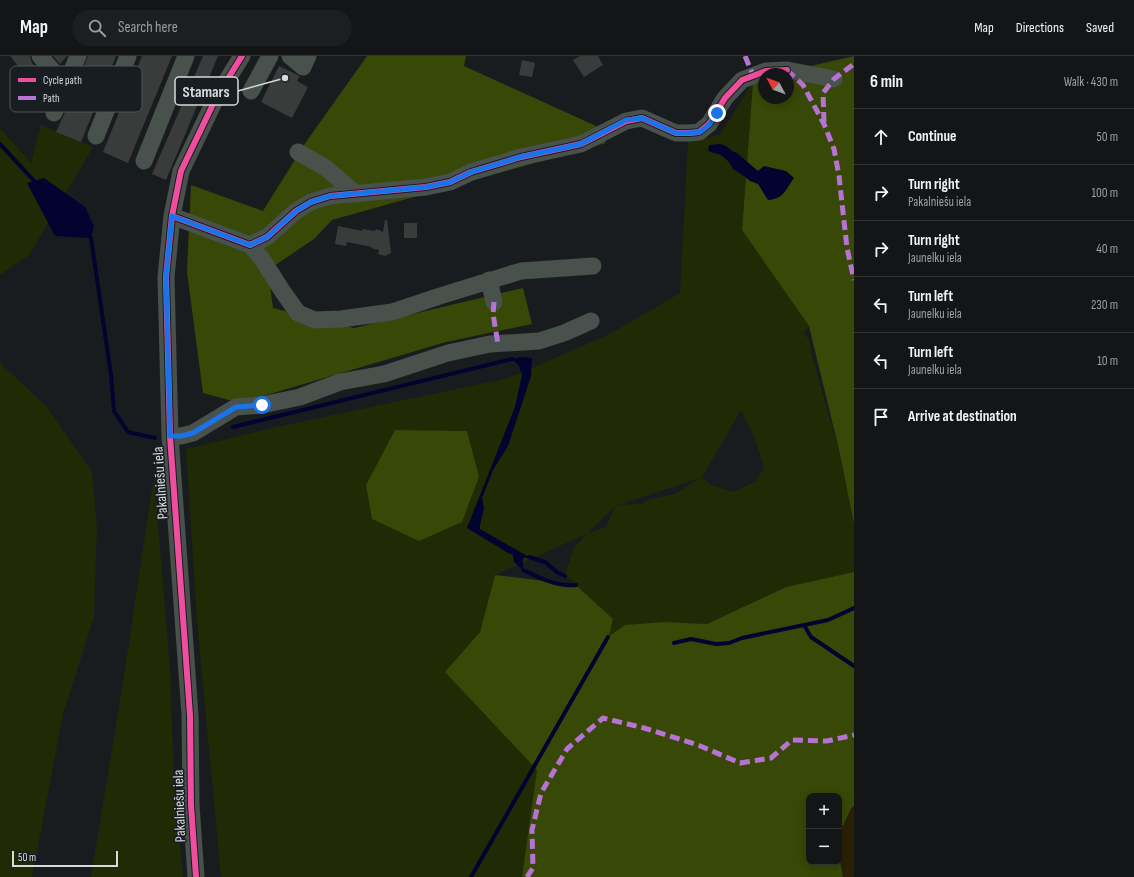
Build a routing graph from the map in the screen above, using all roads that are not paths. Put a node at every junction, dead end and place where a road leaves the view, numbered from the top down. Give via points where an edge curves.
1 (40, 56) edge
2 (78, 56) edge
3 (128, 56) edge
4 (186, 56) edge
5 (242, 56) edge
6 (270, 56) edge
7 (290, 56) edge
8 (308, 56) edge
9 (49, 66) edge
10 (74, 66) edge
11 (124, 66) edge
12 (834, 79) dead end
13 (251, 91) dead end
14 (106, 112) edge
15 (96, 136) dead end
16 (298, 152) dead end
17 (144, 161) dead end
18 (356, 194) junction
19 (172, 216) junction
20 (250, 245) junction
21 (593, 266) dead end
22 (489, 280) junction
23 (494, 302) dead end
24 (591, 321) dead end
25 (170, 436) junction
26 (196, 877) edge

1 - 9 street
2 - 10 street
3 - 11 street
4 - 17 street
5 - 19 street, Pakalniešu iela via 217,96 181,171
6 - 13 street
7 - 8 street via 303,67
12 - 18 street via 787,70 766,71 742,80 725,98 710,124 700,132 676,133 642,118 626,120 581,144 520,157 471,172 450,182
14 - 15 street
16 - 18 street via 326,168
18 - 20 street via 330,196 311,202 296,211 267,237
19 - 20 street
19 - 25 street, Pakalniešu iela via 166,277
20 - 22 street via 262,258 298,313 315,320 392,312
21 - 22 street via 522,271
22 - 23 street
24 - 25 street via 539,341 490,344 448,353 384,374 340,382 300,397 262,405 236,407 193,433
25 - 26 street, Pakalniešu iela via 190,715 191,805

